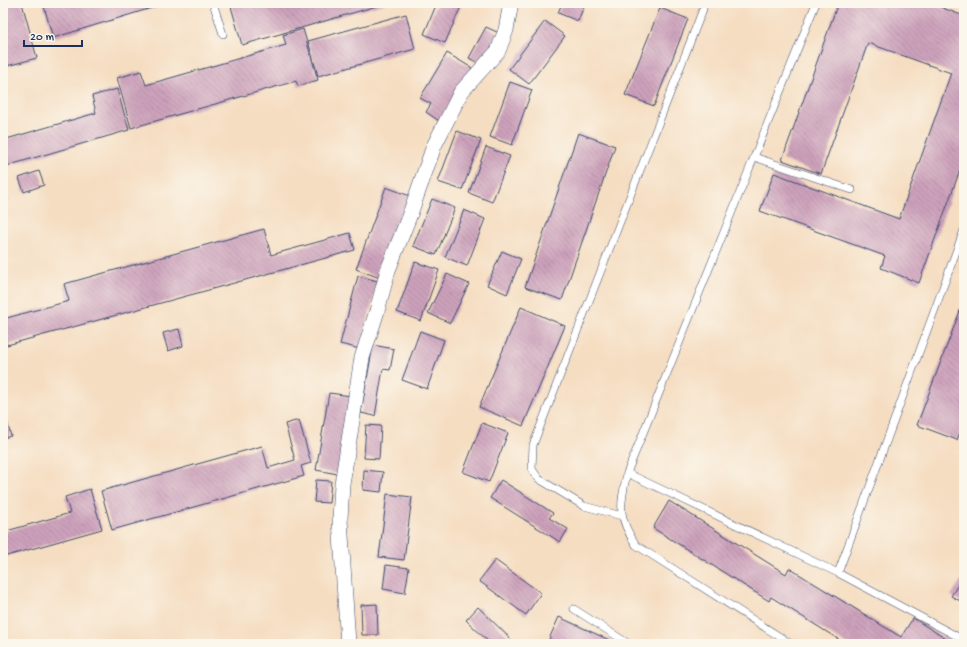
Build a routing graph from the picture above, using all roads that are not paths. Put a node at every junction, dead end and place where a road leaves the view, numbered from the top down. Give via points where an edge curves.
1 (213, 3) edge
2 (511, 3) edge
3 (816, 3) edge
4 (703, 9) dead end
5 (222, 34) dead end
6 (754, 157) junction
7 (852, 190) dead end
8 (964, 230) edge
9 (627, 473) junction
10 (622, 516) junction
11 (838, 572) junction
12 (574, 609) dead end
13 (964, 640) edge
14 (780, 641) edge
15 (348, 644) edge
16 (629, 644) edge
17 (791, 644) edge

1 - 5 lane
2 - 15 street via 506,30 498,50 461,92 434,146 388,270 362,358 342,484 340,519
3 - 6 lane
4 - 10 lane via 532,446 532,469 539,479 584,506
6 - 7 lane
6 - 9 lane
8 - 11 lane
9 - 10 lane via 621,501
9 - 11 lane
10 - 14 lane via 626,530 636,545
11 - 13 lane
12 - 16 lane
14 - 17 lane

